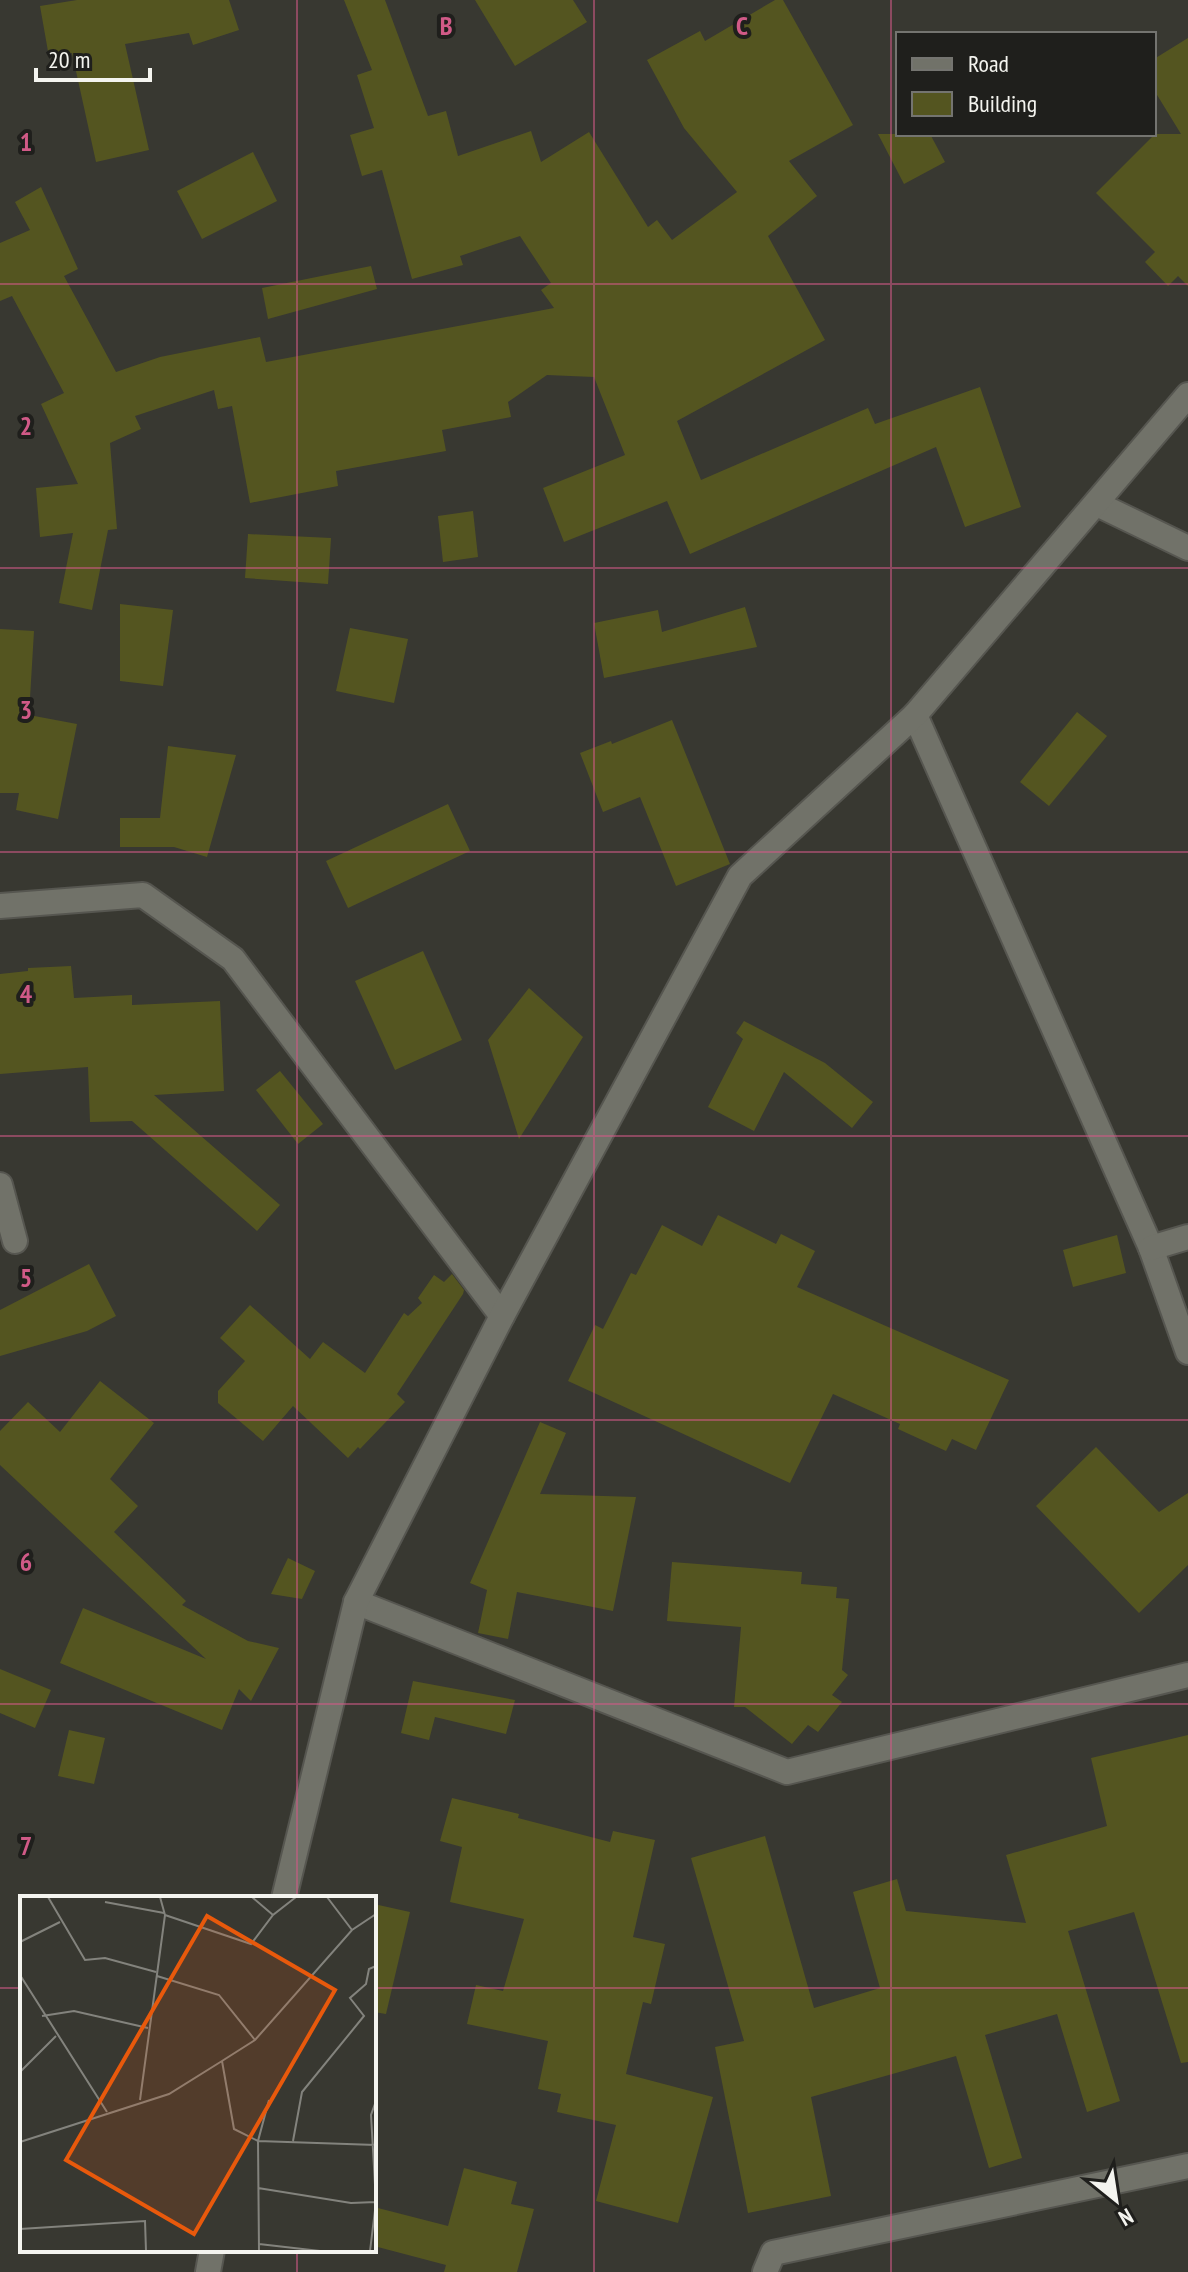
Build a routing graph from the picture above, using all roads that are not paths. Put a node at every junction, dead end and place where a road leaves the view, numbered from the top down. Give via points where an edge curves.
1 (1188, 395) edge
2 (1097, 504) junction
3 (1188, 548) edge
4 (915, 715) junction
5 (0, 906) edge
6 (0, 1185) edge
7 (1188, 1237) edge
8 (15, 1241) dead end
9 (1151, 1248) junction
10 (502, 1316) junction
11 (1188, 1352) edge
12 (356, 1602) junction
13 (1188, 1675) edge
14 (284, 1896) edge
15 (1188, 2166) edge
16 (212, 2252) edge
17 (208, 2272) edge
18 (765, 2272) edge

1 - 2 street
2 - 3 street
2 - 4 street
4 - 9 street
4 - 10 street via 740,876
5 - 10 street via 143,895 233,959
6 - 8 street
7 - 9 street
9 - 11 street
10 - 12 street
12 - 13 street via 787,1772
12 - 14 street
15 - 18 street via 773,2253
16 - 17 street

